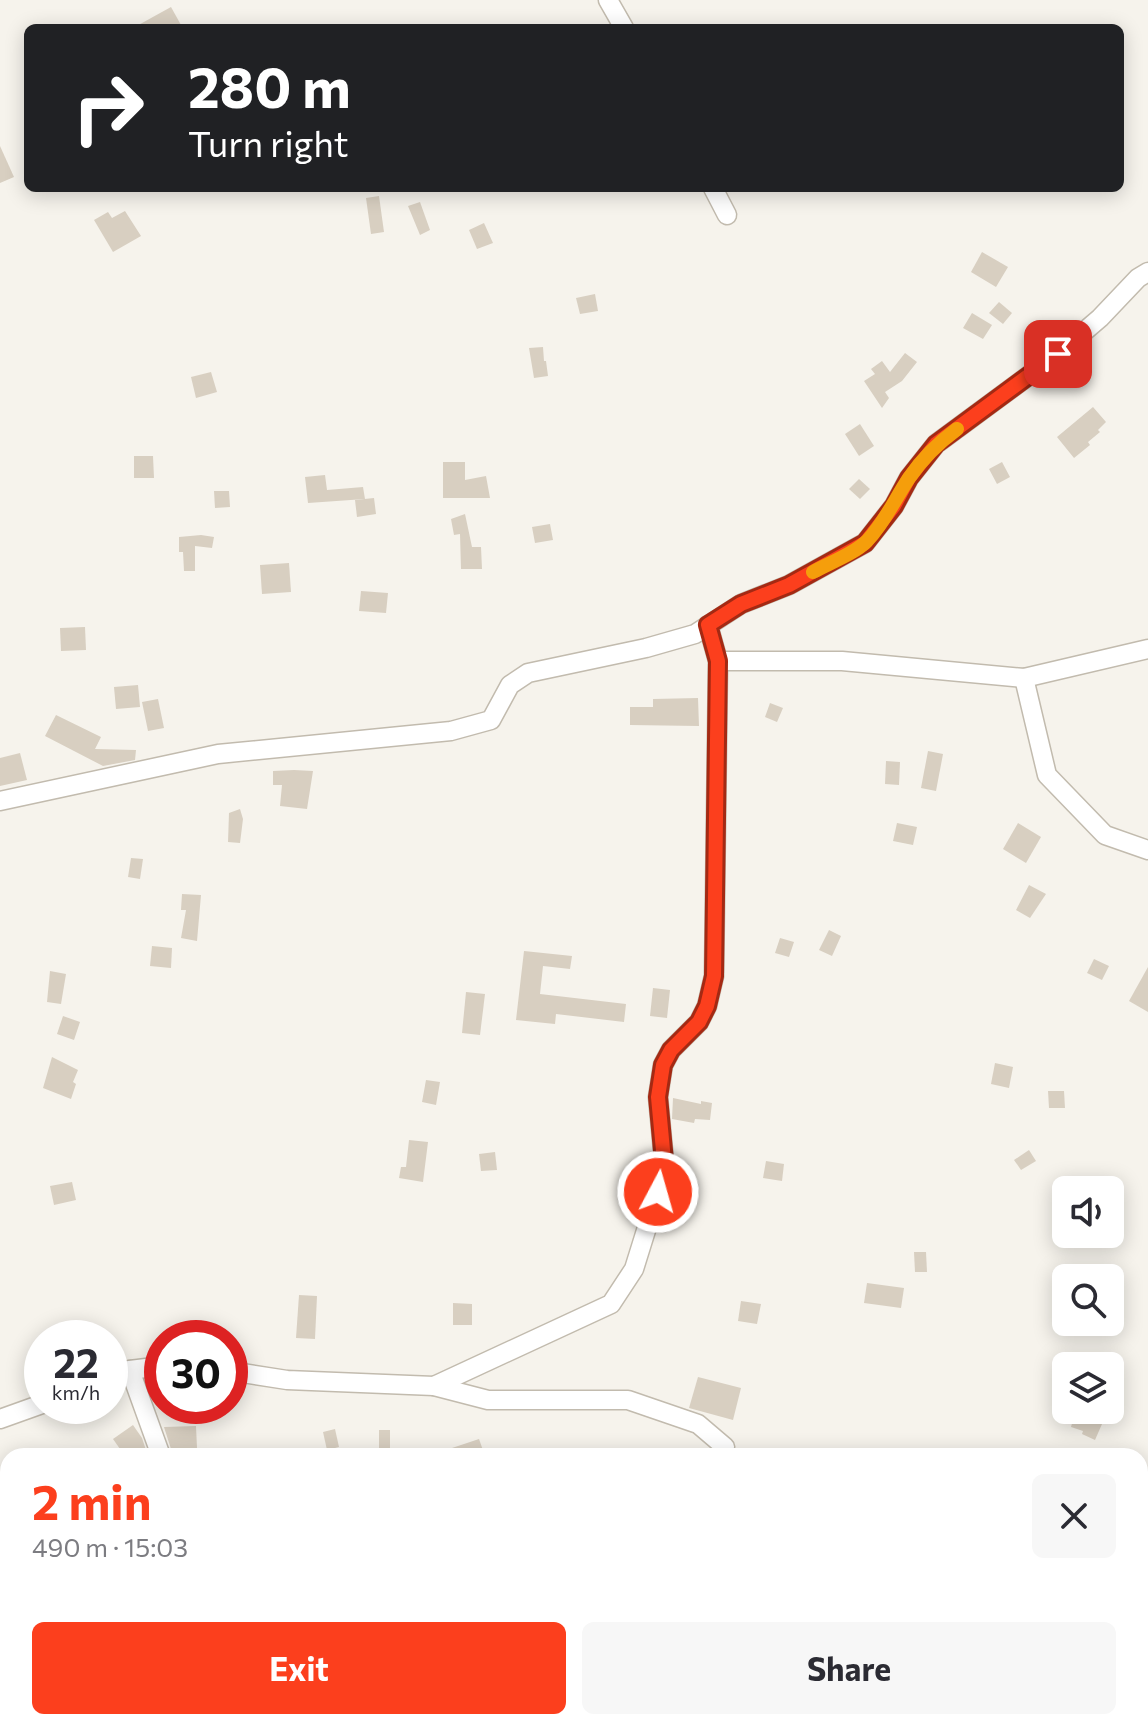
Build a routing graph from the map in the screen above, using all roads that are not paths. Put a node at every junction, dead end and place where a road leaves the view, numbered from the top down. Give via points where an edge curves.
1 (608, 0) edge
2 (622, 24) edge
3 (715, 192) edge
4 (727, 215) dead end
5 (1148, 272) edge
6 (708, 625) junction
7 (1148, 649) edge
8 (718, 661) junction
9 (1024, 678) junction
10 (0, 801) edge
11 (1148, 850) edge
12 (144, 1368) edge
13 (130, 1370) joint
14 (248, 1374) edge
15 (434, 1386) junction
16 (24, 1410) edge
17 (0, 1419) edge
18 (725, 1447) dead end
19 (158, 1448) edge

1 - 2 street
3 - 4 street
5 - 6 street via 1058,354 936,444 865,543
6 - 8 street
6 - 10 street via 646,648 528,673 510,685 491,720 475,726 218,754
7 - 9 street
8 - 9 street via 842,661
8 - 15 street via 714,976 699,1022 663,1065 658,1097 664,1161 634,1269 611,1304
9 - 11 street via 1047,775 1105,835
12 - 13 street
13 - 19 street
14 - 15 street
15 - 18 street via 488,1400 628,1400 698,1424
16 - 17 street

